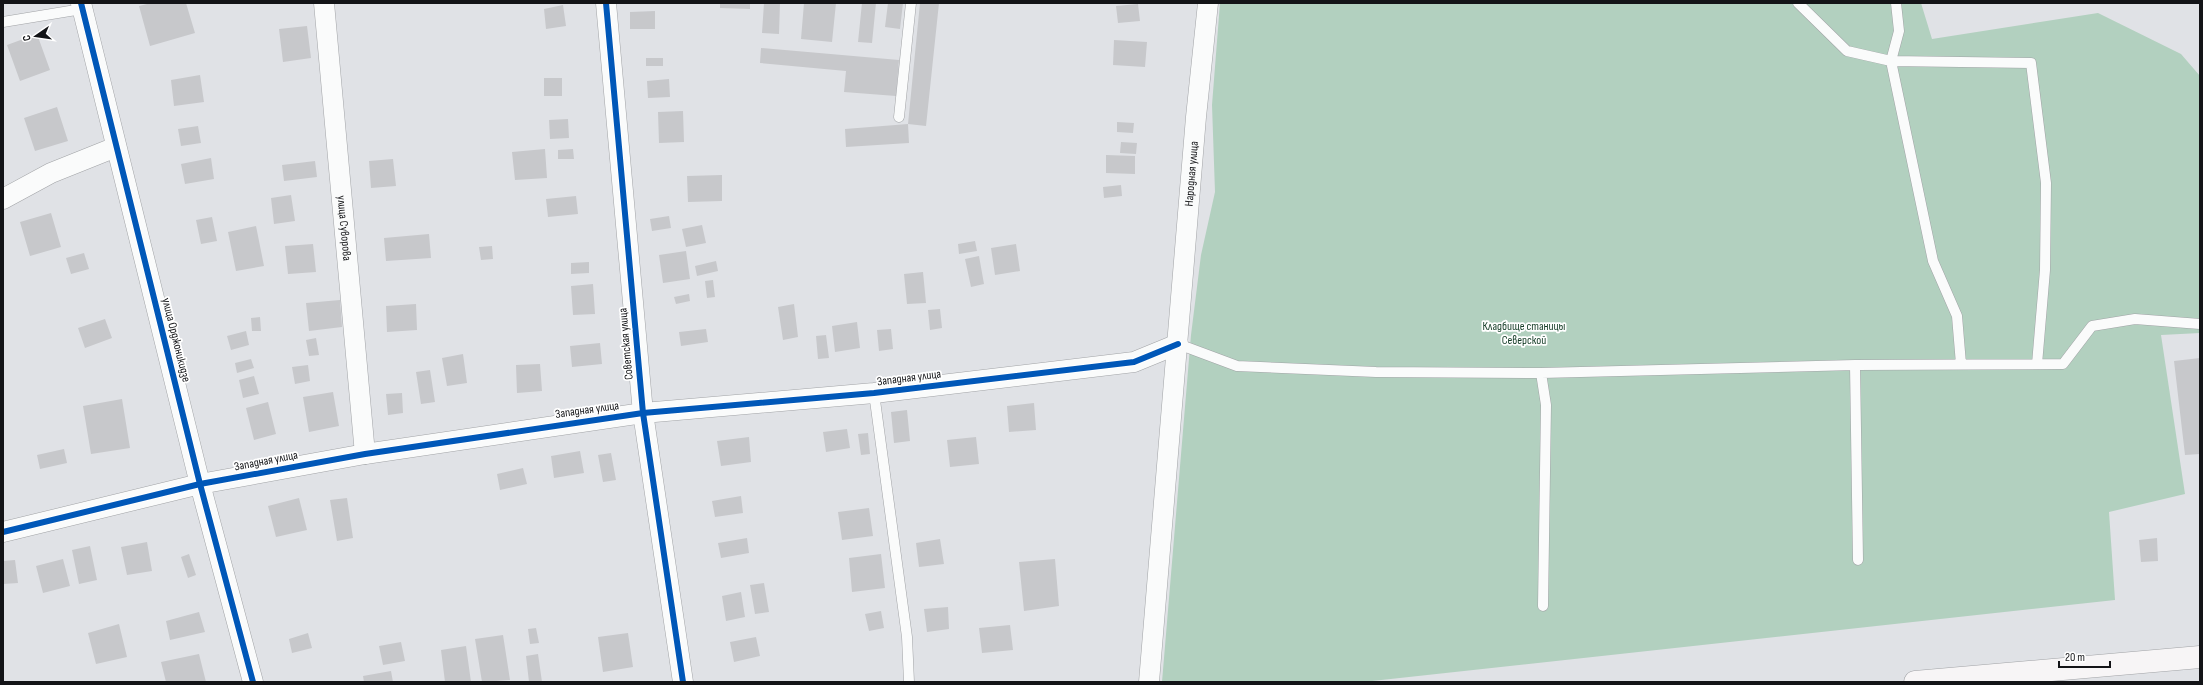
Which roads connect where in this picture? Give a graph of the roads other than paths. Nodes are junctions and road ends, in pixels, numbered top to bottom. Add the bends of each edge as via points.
1 (324, 3) edge
2 (606, 3) edge
3 (911, 3) edge
4 (1208, 3) edge
5 (1798, 3) edge
6 (1896, 3) edge
7 (81, 6) edge
8 (3, 22) edge
9 (1891, 61) junction
10 (899, 118) dead end
11 (116, 147) junction
12 (3, 199) edge
13 (2200, 324) edge
14 (1178, 344) junction
15 (1961, 364) junction
16 (2037, 364) junction
17 (1855, 366) junction
18 (1541, 373) junction
19 (874, 393) junction
20 (643, 413) junction
21 (365, 454) junction
22 (200, 484) junction
23 (3, 532) edge
24 (1858, 560) dead end
25 (1543, 606) dead end
26 (2200, 657) edge
27 (253, 682) edge
28 (683, 682) edge
29 (909, 682) edge
30 (1149, 682) edge
31 (1924, 682) edge

1 - 21 street, улица Суворова
2 - 20 street, Советская улица
3 - 10 lane
4 - 14 street, Народная улица
5 - 9 lane via 1847,51
6 - 9 lane via 1899,31
7 - 8 lane
7 - 11 street, улица Орджоникидзе
9 - 15 lane via 1933,261 1957,316
9 - 16 lane via 2030,63 2046,184 2045,270
11 - 12 street via 51,173
11 - 22 street, улица Орджоникидзе
13 - 16 lane via 2136,319 2092,326 2063,364
14 - 18 lane via 1237,366 1376,372
14 - 19 street, Западная улица via 1134,362
14 - 30 street, Народная улица
15 - 16 lane
15 - 17 lane
17 - 18 lane
17 - 24 lane
18 - 25 lane via 1546,405
19 - 20 street, Западная улица
19 - 29 lane via 907,637
20 - 21 street, Западная улица
20 - 28 street, Советская улица
21 - 22 street, Западная улица
22 - 23 street, Западная улица
22 - 27 street, улица Орджоникидзе
26 - 31 main road

